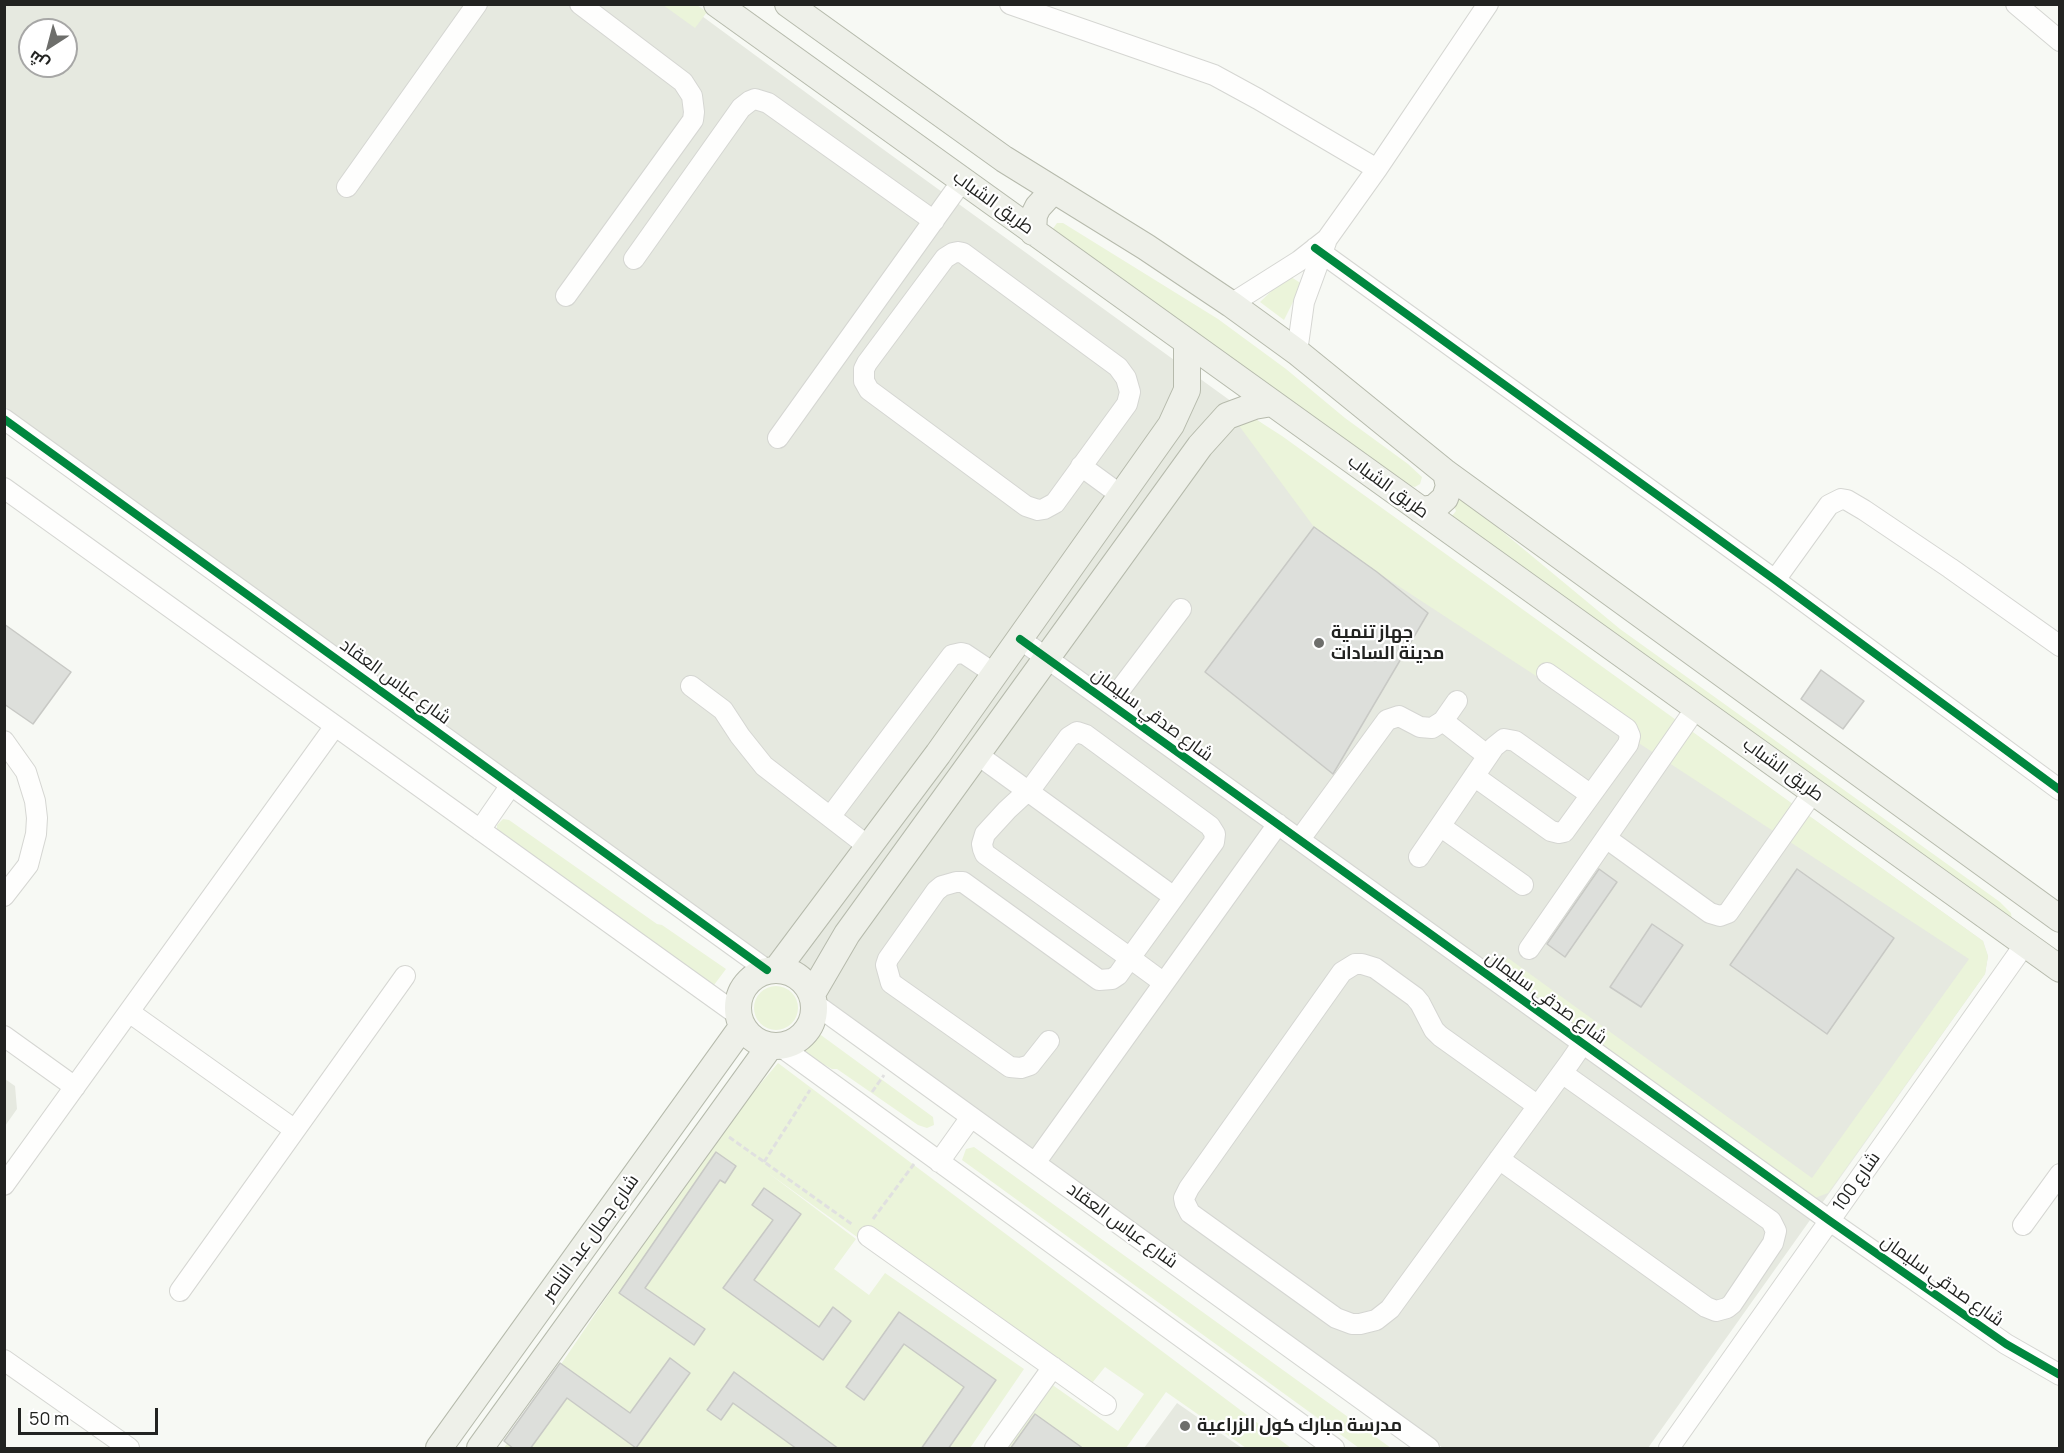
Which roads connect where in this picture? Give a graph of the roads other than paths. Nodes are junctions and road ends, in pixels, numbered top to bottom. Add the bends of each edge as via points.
1 (477, 4) edge
2 (580, 4) edge
3 (717, 4) edge
4 (788, 4) edge
5 (1010, 4) edge
6 (1488, 4) edge
7 (2016, 4) edge
8 (2060, 41) edge
9 (1377, 169) junction
10 (962, 181) junction
11 (347, 187) dead end
12 (1056, 191) junction
13 (934, 221) junction
14 (1033, 232) junction
15 (1321, 247) junction
16 (634, 259) dead end
17 (566, 296) dead end
18 (1232, 304) junction
19 (1187, 342) junction
20 (1297, 352) junction
21 (1272, 403) junction
22 (4, 419) edge
23 (1171, 425) junction
24 (778, 438) dead end
25 (1200, 446) junction
26 (1081, 466) junction
27 (1446, 473) junction
28 (4, 488) edge
29 (1122, 496) junction
30 (1420, 510) junction
31 (1775, 580) junction
32 (1181, 609) dead end
33 (1020, 639) junction
34 (2060, 646) edge
35 (1047, 658) junction
36 (1547, 673) dead end
37 (995, 674) junction
38 (691, 687) dead end
39 (1457, 700) dead end
40 (1110, 703) junction
41 (1695, 708) junction
42 (1443, 721) junction
43 (335, 726) junction
44 (4, 741) edge
45 (938, 754) junction
46 (1488, 756) junction
47 (971, 765) junction
48 (1474, 776) junction
49 (511, 784) junction
50 (2060, 790) edge
51 (1028, 792) junction
52 (1813, 792) junction
53 (1591, 795) junction
54 (830, 817) junction
55 (1278, 824) junction
56 (1440, 826) junction
57 (480, 830) junction
58 (1606, 838) junction
59 (1300, 839) junction
60 (869, 847) junction
61 (1419, 857) dead end
62 (1523, 885) dead end
63 (4, 896) edge
64 (1174, 897) junction
65 (2060, 919) edge
66 (2025, 944) junction
67 (1529, 949) dead end
68 (1130, 958) junction
69 (772, 969) junction
70 (2060, 969) edge
71 (405, 976) dead end
72 (1164, 982) junction
73 (813, 999) junction
74 (129, 1012) junction
75 (740, 1021) junction
76 (4, 1036) edge
77 (1049, 1041) dead end
78 (1583, 1043) junction
79 (775, 1046) junction
80 (1562, 1073) junction
81 (75, 1087) junction
82 (1538, 1106) junction
83 (971, 1117) junction
84 (295, 1130) junction
85 (932, 1156) junction
86 (1499, 1159) junction
87 (1035, 1164) junction
88 (2060, 1174) edge
89 (4, 1185) edge
90 (1830, 1221) junction
91 (2023, 1225) dead end
92 (866, 1234) road end
93 (180, 1291) dead end
94 (4, 1360) edge
95 (1053, 1367) junction
96 (2060, 1375) edge
97 (1106, 1405) dead end
98 (129, 1449) edge
99 (439, 1449) edge
100 (480, 1449) edge
101 (995, 1449) edge
102 (1334, 1449) edge
103 (1429, 1449) edge
104 (1669, 1449) edge

1 - 11 street
2 - 17 street via 683,82 692,96 694,112 693,120
3 - 10 main road, طريق الشباب
4 - 12 main road via 1004,159
5 - 9 street via 1214,75
6 - 9 street
7 - 8 street
9 - 15 street
10 - 13 street
10 - 14 main road, طريق الشباب
12 - 14 main road via 1038,207
12 - 18 main road
13 - 16 street via 768,103 755,99 744,104
13 - 24 street
14 - 19 main road, طريق الشباب
15 - 18 street
15 - 20 street via 1304,302
15 - 31 street
18 - 20 main road
19 - 21 main road, طريق الشباب
19 - 23 main road via 1187,390
20 - 27 main road
21 - 25 main road via 1227,417
21 - 30 main road, طريق الشباب
22 - 49 street, شارع عباس العقاد
23 - 25 main road via 1187,430
23 - 29 main road
25 - 35 main road
26 - 26 street via 1127,404 1129,385 1123,372 963,254 949,255 867,363 863,376 866,386 1032,508 1044,509 1055,503
26 - 29 street
27 - 30 main road via 1449,486 1445,498 1434,508
27 - 65 main road
28 - 43 street
29 - 33 main road
30 - 41 main road, طريق الشباب
31 - 34 street via 1829,505 1847,500
31 - 50 street
32 - 40 street
33 - 35 street, شارع صدقي سليمان
33 - 37 main road
35 - 40 street, شارع صدقي سليمان
35 - 47 main road
36 - 53 street via 1630,732 1628,744
37 - 45 main road
37 - 54 street via 965,654 952,655
38 - 54 street via 723,710 764,766
39 - 42 street
40 - 55 street, شارع صدقي سليمان
41 - 52 main road, طريق الشباب
41 - 58 street
42 - 46 street
42 - 59 street via 1426,729 1404,717 1387,720
43 - 57 street
43 - 74 street
44 - 63 street via 26,772 37,818 28,865
45 - 47 main road
45 - 60 main road
46 - 48 street
46 - 53 street via 1504,740 1515,741
47 - 51 street
47 - 73 main road via 847,934
48 - 53 street via 1555,833 1564,832
48 - 56 street
49 - 57 street
49 - 69 street, شارع عباس العقاد
51 - 64 street
51 - 64 street via 1070,737 1077,732 1086,735 1213,829 1214,842
51 - 68 street via 986,834 982,844 985,854
52 - 58 street via 1725,915 1714,916
52 - 66 main road, طريق الشباب
54 - 60 street
55 - 59 street, شارع صدقي سليمان
55 - 72 street
56 - 61 street
56 - 62 street
57 - 75 street
58 - 67 street
59 - 78 street, شارع صدقي سليمان
60 - 69 main road
64 - 68 street
66 - 70 main road, طريق الشباب
66 - 90 street, شارع 100
68 - 72 street
68 - 77 street via 1118,975 1099,980 963,882 948,883 936,891 888,958 891,983 1010,1066 1030,1065
69 - 73 main road via 792,973 804,981
69 - 75 main road via 754,976 743,986 738,1000
71 - 84 street
72 - 87 street
73 - 79 main road via 814,1016 802,1037
73 - 83 street, شارع عباس العقاد
74 - 81 street
74 - 84 street
75 - 79 main road via 754,1040
75 - 99 main road, شارع جمال عبد الناصر
76 - 81 street
78 - 80 street
78 - 90 street, شارع صدقي سليمان
79 - 85 street
79 - 100 main road, شارع جمال عبد الناصر
80 - 82 street
80 - 86 street via 1771,1221 1776,1231 1773,1243 1732,1304 1716,1311 1706,1307
81 - 89 street
82 - 86 street
82 - 86 street via 1440,1036 1415,997 1375,968 1355,964 1342,972 1184,1198 1190,1214 1336,1318 1360,1324 1377,1320 1390,1309
83 - 85 street
83 - 87 street, شارع عباس العقاد
84 - 93 street
85 - 102 street
87 - 103 street, شارع عباس العقاد
88 - 91 street
90 - 96 street, شارع صدقي سليمان via 2006,1344
90 - 104 street, شارع 100
92 - 95 street
94 - 98 street
95 - 97 street
95 - 101 street

